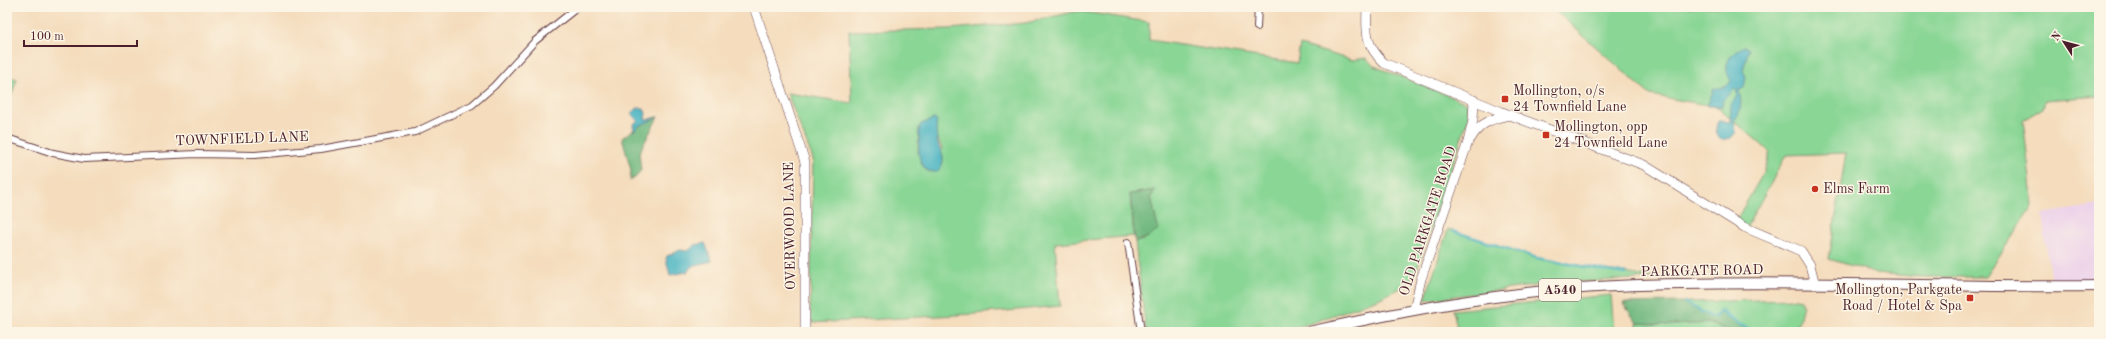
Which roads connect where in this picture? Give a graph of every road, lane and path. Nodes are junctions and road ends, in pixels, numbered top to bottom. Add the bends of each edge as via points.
1 (578, 7) edge
2 (754, 7) edge
3 (1258, 7) edge
4 (1367, 7) edge
5 (1257, 27) dead end
6 (1474, 100) junction
7 (1511, 115) junction
8 (7, 138) edge
9 (1468, 142) junction
10 (1128, 242) dead end
11 (1815, 284) junction
12 (2099, 286) edge
13 (1414, 309) junction
14 (805, 332) edge
15 (1141, 332) edge
16 (1309, 332) edge

1 - 8 street, TOWNFIELD LANE via 535,41 494,86 472,105 407,134 321,149 255,155 197,154 84,159 53,154
2 - 14 street, OVERWOOD LANE via 805,162
3 - 5 street
4 - 6 street via 1368,40 1375,54 1384,63
6 - 7 street
6 - 9 street, OLD PARKGATE ROAD
7 - 9 street, OLD PARKGATE ROAD via 1494,118 1483,124
7 - 11 street via 1644,165 1744,227 1801,251 1810,265
9 - 13 street, OLD PARKGATE ROAD via 1423,272
10 - 15 street
11 - 12 main road, PARKGATE ROAD / A540
11 - 13 main road, PARKGATE ROAD / A540 via 1616,286 1535,292
13 - 16 main road, PARKGATE ROAD / A540

